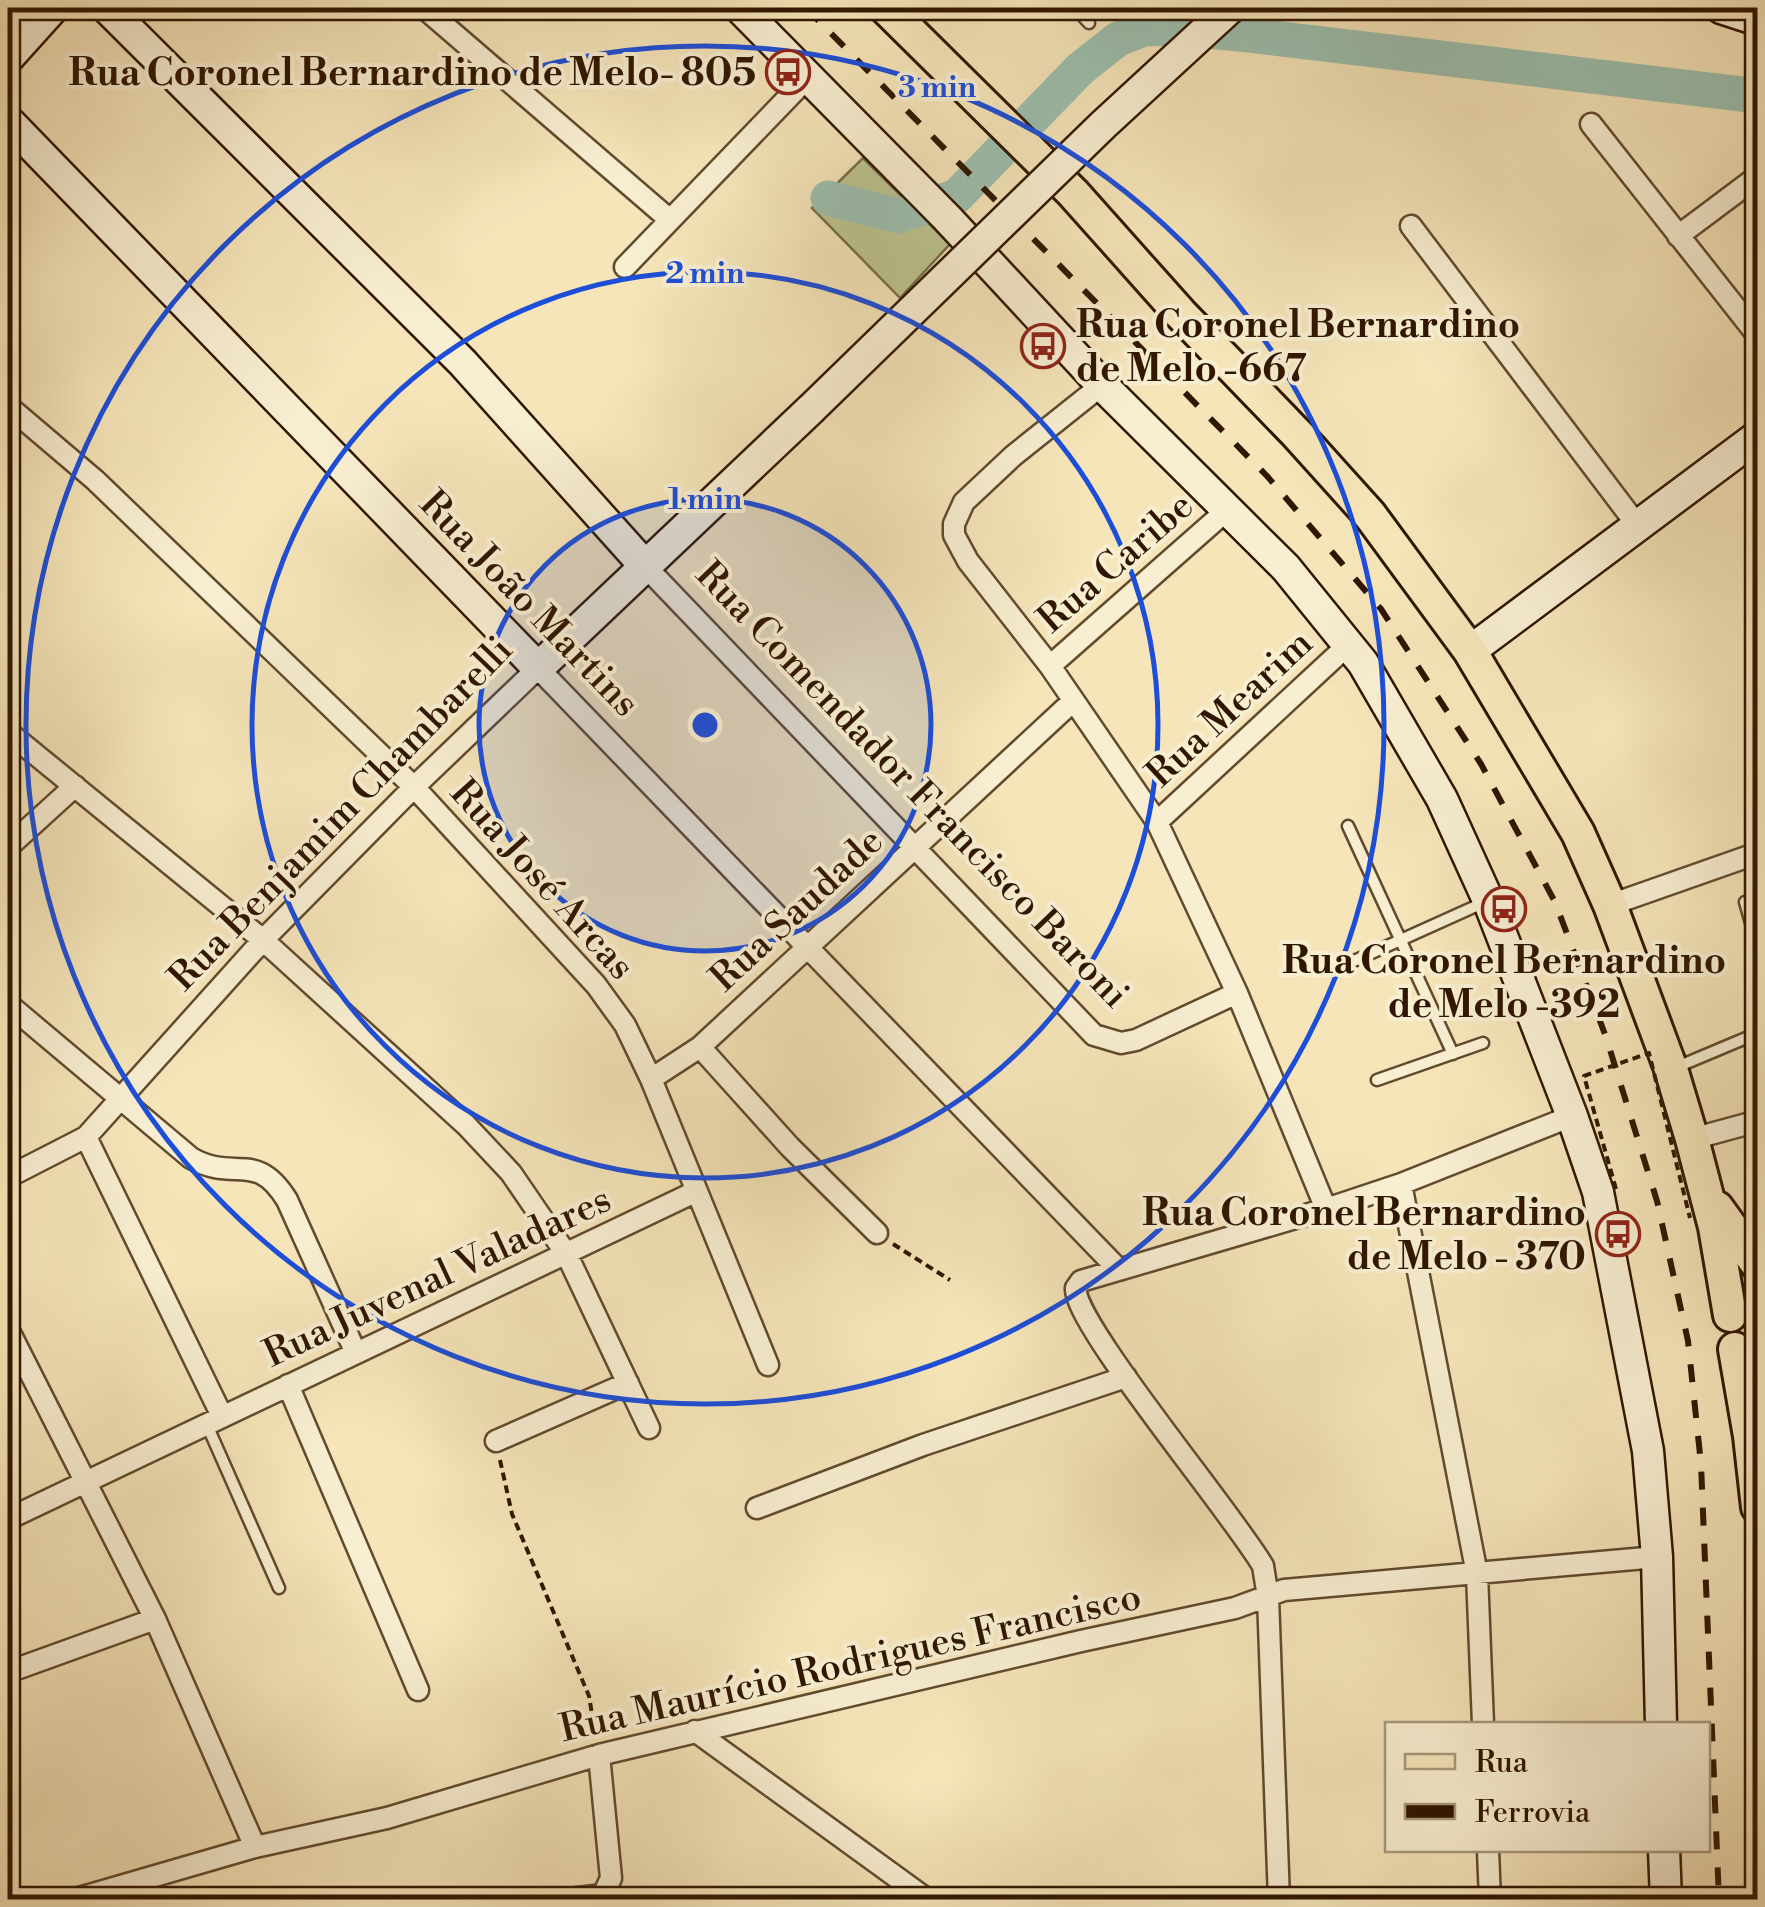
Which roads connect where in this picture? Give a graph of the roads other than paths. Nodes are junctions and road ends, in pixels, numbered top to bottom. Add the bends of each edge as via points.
1 (53, 8) edge
2 (107, 8) edge
3 (424, 8) edge
4 (740, 8) edge
5 (886, 8) edge
6 (1075, 8) edge
7 (1230, 8) edge
8 (1721, 8) edge
9 (1758, 20) edge
10 (1089, 22) dead end
11 (8, 58) edge
12 (808, 77) junction
13 (8, 121) edge
14 (1591, 124) dead end
15 (1758, 176) edge
16 (670, 220) junction
17 (1410, 226) dead end
18 (1678, 236) junction
19 (625, 267) dead end
20 (1750, 310) edge
21 (1758, 336) edge
22 (1102, 385) junction
23 (8, 406) edge
24 (1758, 436) edge
25 (1227, 510) junction
26 (1637, 525) junction
27 (645, 566) junction
28 (1349, 644) junction
29 (1470, 651) junction
30 (1050, 666) junction
31 (538, 668) junction
32 (1072, 702) junction
33 (8, 732) edge
34 (74, 786) junction
35 (414, 788) junction
36 (1157, 822) junction
37 (1348, 826) dead end
38 (914, 846) junction
39 (8, 847) edge
40 (1758, 853) edge
41 (1488, 900) junction
42 (1745, 902) dead end
43 (1610, 906) junction
44 (263, 940) junction
45 (1400, 940) junction
46 (1758, 948) edge
47 (808, 949) junction
48 (1345, 965) dead end
49 (1236, 994) junction
50 (8, 1004) edge
51 (1758, 1033) edge
52 (1483, 1042) dead end
53 (700, 1047) junction
54 (1453, 1054) junction
55 (1671, 1069) junction
56 (652, 1079) junction
57 (1377, 1080) dead end
58 (122, 1100) junction
59 (1572, 1116) junction
60 (1758, 1121) edge
61 (86, 1137) junction
62 (1692, 1139) junction
63 (8, 1177) edge
64 (1401, 1184) junction
65 (697, 1191) junction
66 (1699, 1207) junction
67 (1326, 1209) junction
68 (877, 1233) road end
69 (567, 1255) junction
70 (1758, 1265) edge
71 (1119, 1270) junction
72 (1758, 1291) edge
73 (1730, 1315) junction
74 (8, 1329) edge
75 (354, 1351) junction
76 (1746, 1356) edge
77 (768, 1365) dead end
78 (1126, 1377) junction
79 (628, 1382) junction
80 (288, 1385) junction
81 (214, 1420) junction
82 (649, 1428) dead end
83 (496, 1441) road end
84 (86, 1483) junction
85 (1758, 1507) edge
86 (757, 1508) dead end
87 (8, 1519) edge
88 (1656, 1558) junction
89 (1477, 1574) junction
90 (279, 1588) dead end
91 (1268, 1596) junction
92 (156, 1619) junction
93 (8, 1672) edge
94 (418, 1690) dead end
95 (1483, 1722) edge
96 (1661, 1722) edge
97 (695, 1731) junction
98 (599, 1755) junction
99 (255, 1848) junction
100 (1488, 1852) edge
101 (1664, 1852) edge
102 (603, 1897) edge
103 (72, 1900) edge
104 (562, 1900) edge
105 (928, 1900) edge
106 (1278, 1900) edge
107 (1490, 1900) edge
108 (1666, 1900) edge

1 - 11 street
2 - 27 street, Rua Comendador Francisco Baroni via 463,363
3 - 16 street
4 - 12 street
5 - 29 main road via 1298,434 1370,515
6 - 10 lane
7 - 27 street, Rua Benjamim Chambarelli, bridge
8 - 9 street
12 - 16 street
12 - 22 street
13 - 31 street, Rua João Martins
14 - 18 street
15 - 18 street
16 - 19 street
17 - 26 street
18 - 20 street
20 - 21 street
22 - 25 street
22 - 30 street via 982,484 954,524 968,561
23 - 35 street, Rua José Arcas via 94,480
24 - 26 street
25 - 28 street
25 - 30 street, Rua Caribe
26 - 29 street
27 - 31 street, Rua Benjamim Chambarelli
27 - 38 street, Rua Comendador Francisco Baroni
28 - 36 street, Rua Mearim
28 - 41 street via 1442,799
29 - 43 main road via 1578,833
30 - 32 street
31 - 35 street, Rua Benjamim Chambarelli
31 - 47 street, Rua João Martins
32 - 36 street
32 - 38 street, Rua Saudade
33 - 34 street
34 - 39 street
34 - 44 street
35 - 44 street, Rua Benjamim Chambarelli
35 - 56 street, Rua José Arcas via 596,985
36 - 49 street
37 - 45 lane
38 - 47 street, Rua Saudade
38 - 49 street, Rua Comendador Francisco Baroni via 1104,1041 1136,1040
40 - 43 street
41 - 45 lane
41 - 59 street
42 - 46 lane
43 - 55 main road
44 - 58 street, Rua Benjamim Chambarelli
44 - 69 street via 466,1125 510,1172
45 - 48 lane
45 - 54 lane
47 - 53 street, Rua Saudade
47 - 71 street, Rua João Martins
49 - 67 street
50 - 58 street
51 - 55 lane
52 - 54 lane
53 - 56 street, Rua Saudade
53 - 68 street
54 - 57 lane
55 - 62 main road
56 - 65 street, Rua José Arcas
58 - 61 street, Rua Benjamim Chambarelli
58 - 75 street via 209,1168 250,1168 276,1182
59 - 64 street
59 - 88 street via 1598,1192 1625,1326 1648,1451
60 - 62 street
61 - 63 street, Rua Benjamim Chambarelli
61 - 81 street
62 - 66 main road
64 - 67 street
64 - 89 street
65 - 69 street, Rua Juvenal Valadares
65 - 77 street, Rua José Arcas
66 - 70 main road
66 - 73 main road
67 - 71 street
69 - 75 street, Rua Juvenal Valadares
69 - 79 street
71 - 78 street via 1082,1281 1075,1291
72 - 73 main road via 1743,1297
73 - 76 main road via 1728,1332
74 - 84 street
75 - 80 street, Rua Juvenal Valadares
76 - 85 main road
78 - 86 street
78 - 91 street via 1256,1554
79 - 82 street
79 - 83 street
80 - 81 street, Rua Juvenal Valadares
80 - 94 street
81 - 84 street, Rua Juvenal Valadares
81 - 90 lane
84 - 87 street, Rua Juvenal Valadares
84 - 92 street
88 - 89 street, Rua Maurício Rodrigues Francisco
88 - 96 street
89 - 91 street, Rua Maurício Rodrigues Francisco
89 - 95 street
91 - 97 street, Rua Maurício Rodrigues Francisco
91 - 106 street
92 - 93 street
92 - 99 street
97 - 98 street, Rua Maurício Rodrigues Francisco
97 - 105 street
98 - 99 street, Rua Maurício Rodrigues Francisco via 387,1818
98 - 102 street via 610,1854
99 - 103 street, Rua Maurício Rodrigues Francisco
100 - 107 street
101 - 108 street
102 - 104 street

